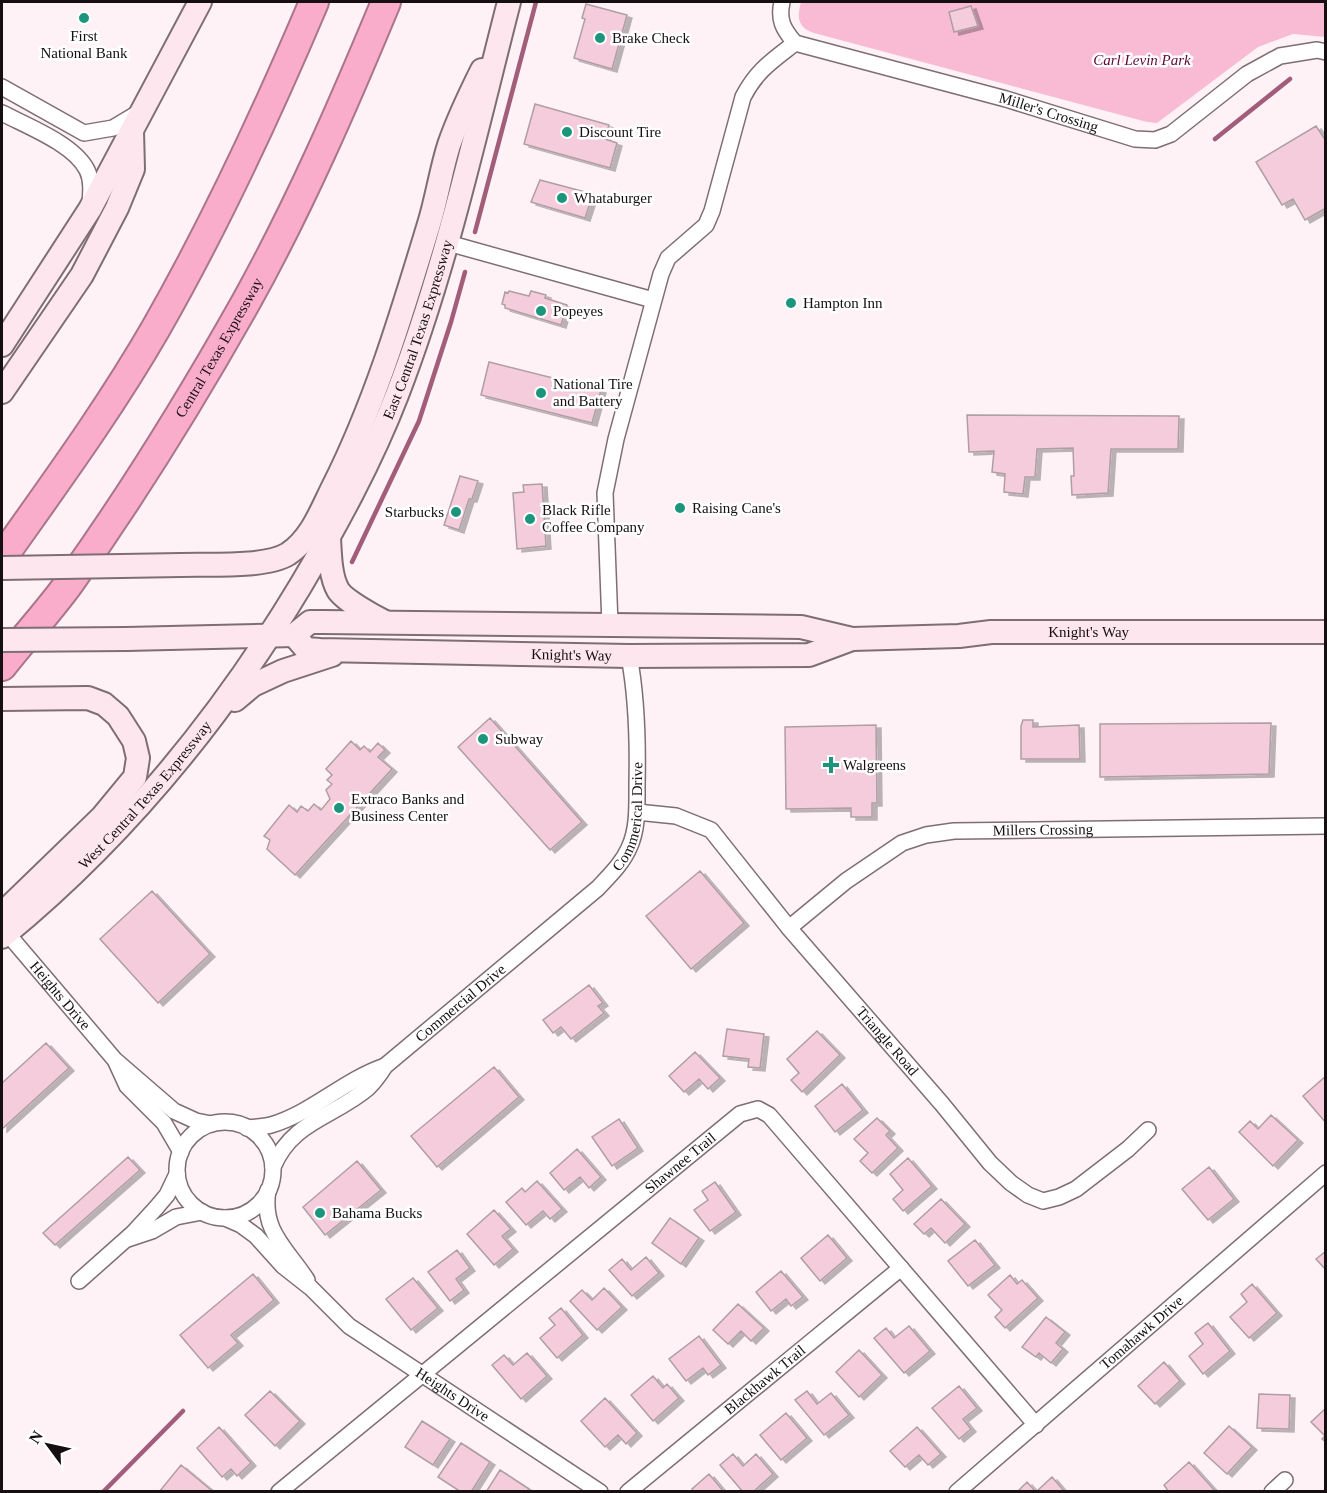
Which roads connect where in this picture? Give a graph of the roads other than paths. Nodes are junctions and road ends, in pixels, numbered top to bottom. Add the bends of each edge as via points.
1 (200, 2) edge
2 (314, 2) edge
3 (386, 2) edge
4 (407, 2) edge
5 (509, 2) edge
6 (782, 2) edge
7 (499, 38) junction
8 (795, 43) junction
9 (1326, 52) edge
10 (2, 87) edge
11 (143, 109) junction
12 (2, 112) edge
13 (132, 129) junction
14 (320, 155) junction
15 (90, 209) junction
16 (448, 243) junction
17 (653, 300) junction
18 (2, 345) edge
19 (2, 392) edge
20 (328, 538) junction
21 (2, 558) edge
22 (2, 568) edge
23 (386, 623) junction
24 (610, 625) junction
25 (736, 626) junction
26 (1326, 632) edge
27 (294, 635) junction
28 (271, 636) junction
29 (852, 639) junction
30 (2, 640) edge
31 (347, 651) junction
32 (629, 656) junction
33 (2, 666) edge
34 (2, 699) edge
35 (211, 721) junction
36 (637, 812) junction
37 (1326, 826) edge
38 (3, 928) edge
39 (789, 928) junction
40 (536, 940) joint
41 (115, 1060) junction
42 (385, 1066) junction
43 (211, 1125) junction
44 (247, 1128) junction
45 (1148, 1130) dead end
46 (181, 1152) junction
47 (273, 1167) junction
48 (1326, 1173) edge
49 (177, 1174) junction
50 (268, 1189) junction
51 (202, 1212) junction
52 (225, 1218) junction
53 (125, 1240) junction
54 (901, 1268) junction
55 (79, 1281) dead end
56 (311, 1288) junction
57 (422, 1374) junction
58 (1036, 1425) junction
59 (1285, 1480) dead end
60 (279, 1491) edge
61 (600, 1491) edge
62 (628, 1491) edge
63 (957, 1491) edge
64 (1272, 1491) edge

1 - 11 main road
2 - 21 highway via 247,155 155,329 77,452
3 - 14 highway, Central Texas Expressway
4 - 14 highway via 343,130
5 - 7 main road, East Central Texas Expressway
6 - 8 street via 783,28
7 - 16 main road, East Central Texas Expressway
7 - 22 main road, bridge via 468,97 449,146 399,323 350,454 303,542 272,561
8 - 9 street, Miller's Crossing via 1006,99 1136,139 1155,140 1171,134 1247,74 1280,56
8 - 17 street via 761,69 750,83 706,225 668,258
10 - 11 street via 84,133 113,128
11 - 13 main road
12 - 15 street via 70,150 80,160 88,172
13 - 15 main road
13 - 19 main road via 133,169 117,208 82,275
14 - 33 highway, Central Texas Expressway via 247,300 154,458 68,584
15 - 18 main road
16 - 17 street
16 - 20 main road, East Central Texas Expressway via 396,396 372,454
17 - 24 street via 605,493
20 - 23 main road via 339,591
20 - 28 main road, East Central Texas Expressway
23 - 24 main road, Knight's Way
23 - 27 main road, Knight's Way via 310,622
24 - 25 main road, Knight's Way
25 - 29 main road, Knight's Way via 801,627
25 - 32 main road via 708,640 634,643
26 - 29 main road, Knight's Way via 992,632
27 - 28 main road, Knight's Way
27 - 31 main road, Knight's Way via 306,649
28 - 30 main road, Knight's Way, bridge
28 - 35 main road, West Central Texas Expressway
29 - 32 main road, Knight's Way via 809,655
31 - 32 main road, Knight's Way
31 - 35 main road via 253,685
32 - 36 street, Commerical Drive via 638,742
34 - 38 main road via 88,698 104,704 118,716 134,741 138,758 135,777
35 - 38 main road, West Central Texas Expressway via 115,832 48,898
36 - 39 street, Triangle Road via 676,816 711,830
36 - 40 street, Commerical Drive via 629,848 618,866
37 - 39 street, Millers Crossing via 965,831 926,835 893,849
38 - 41 street, Heights Drive
39 - 45 street, Triangle Road via 990,1163 1028,1195 1043,1201 1076,1189
40 - 42 street, Commercial Drive
41 - 43 street via 174,1111
41 - 46 street via 127,1086 164,1123
42 - 44 street via 361,1075 277,1123
42 - 47 street via 361,1094 295,1134
43 - 44 street via 230,1122
43 - 46 street via 190,1137
44 - 47 street via 267,1146
46 - 49 street
47 - 50 street
48 - 58 street, Tomahawk Drive
49 - 51 street via 187,1199
49 - 53 street via 162,1202
50 - 52 street via 261,1202 248,1211
50 - 56 street via 268,1222
51 - 52 street
51 - 53 street via 176,1217 152,1232
52 - 56 street via 248,1230
53 - 55 street
54 - 57 street, Shawnee Trail via 769,1115 758,1108 740,1114
54 - 58 street, Shawnee Trail
54 - 62 street, Blackhawk Trail
56 - 57 street, Heights Drive via 349,1326
57 - 60 street, Shawnee Trail
57 - 61 street, Heights Drive
58 - 63 street, Tomahawk Drive
59 - 64 street

